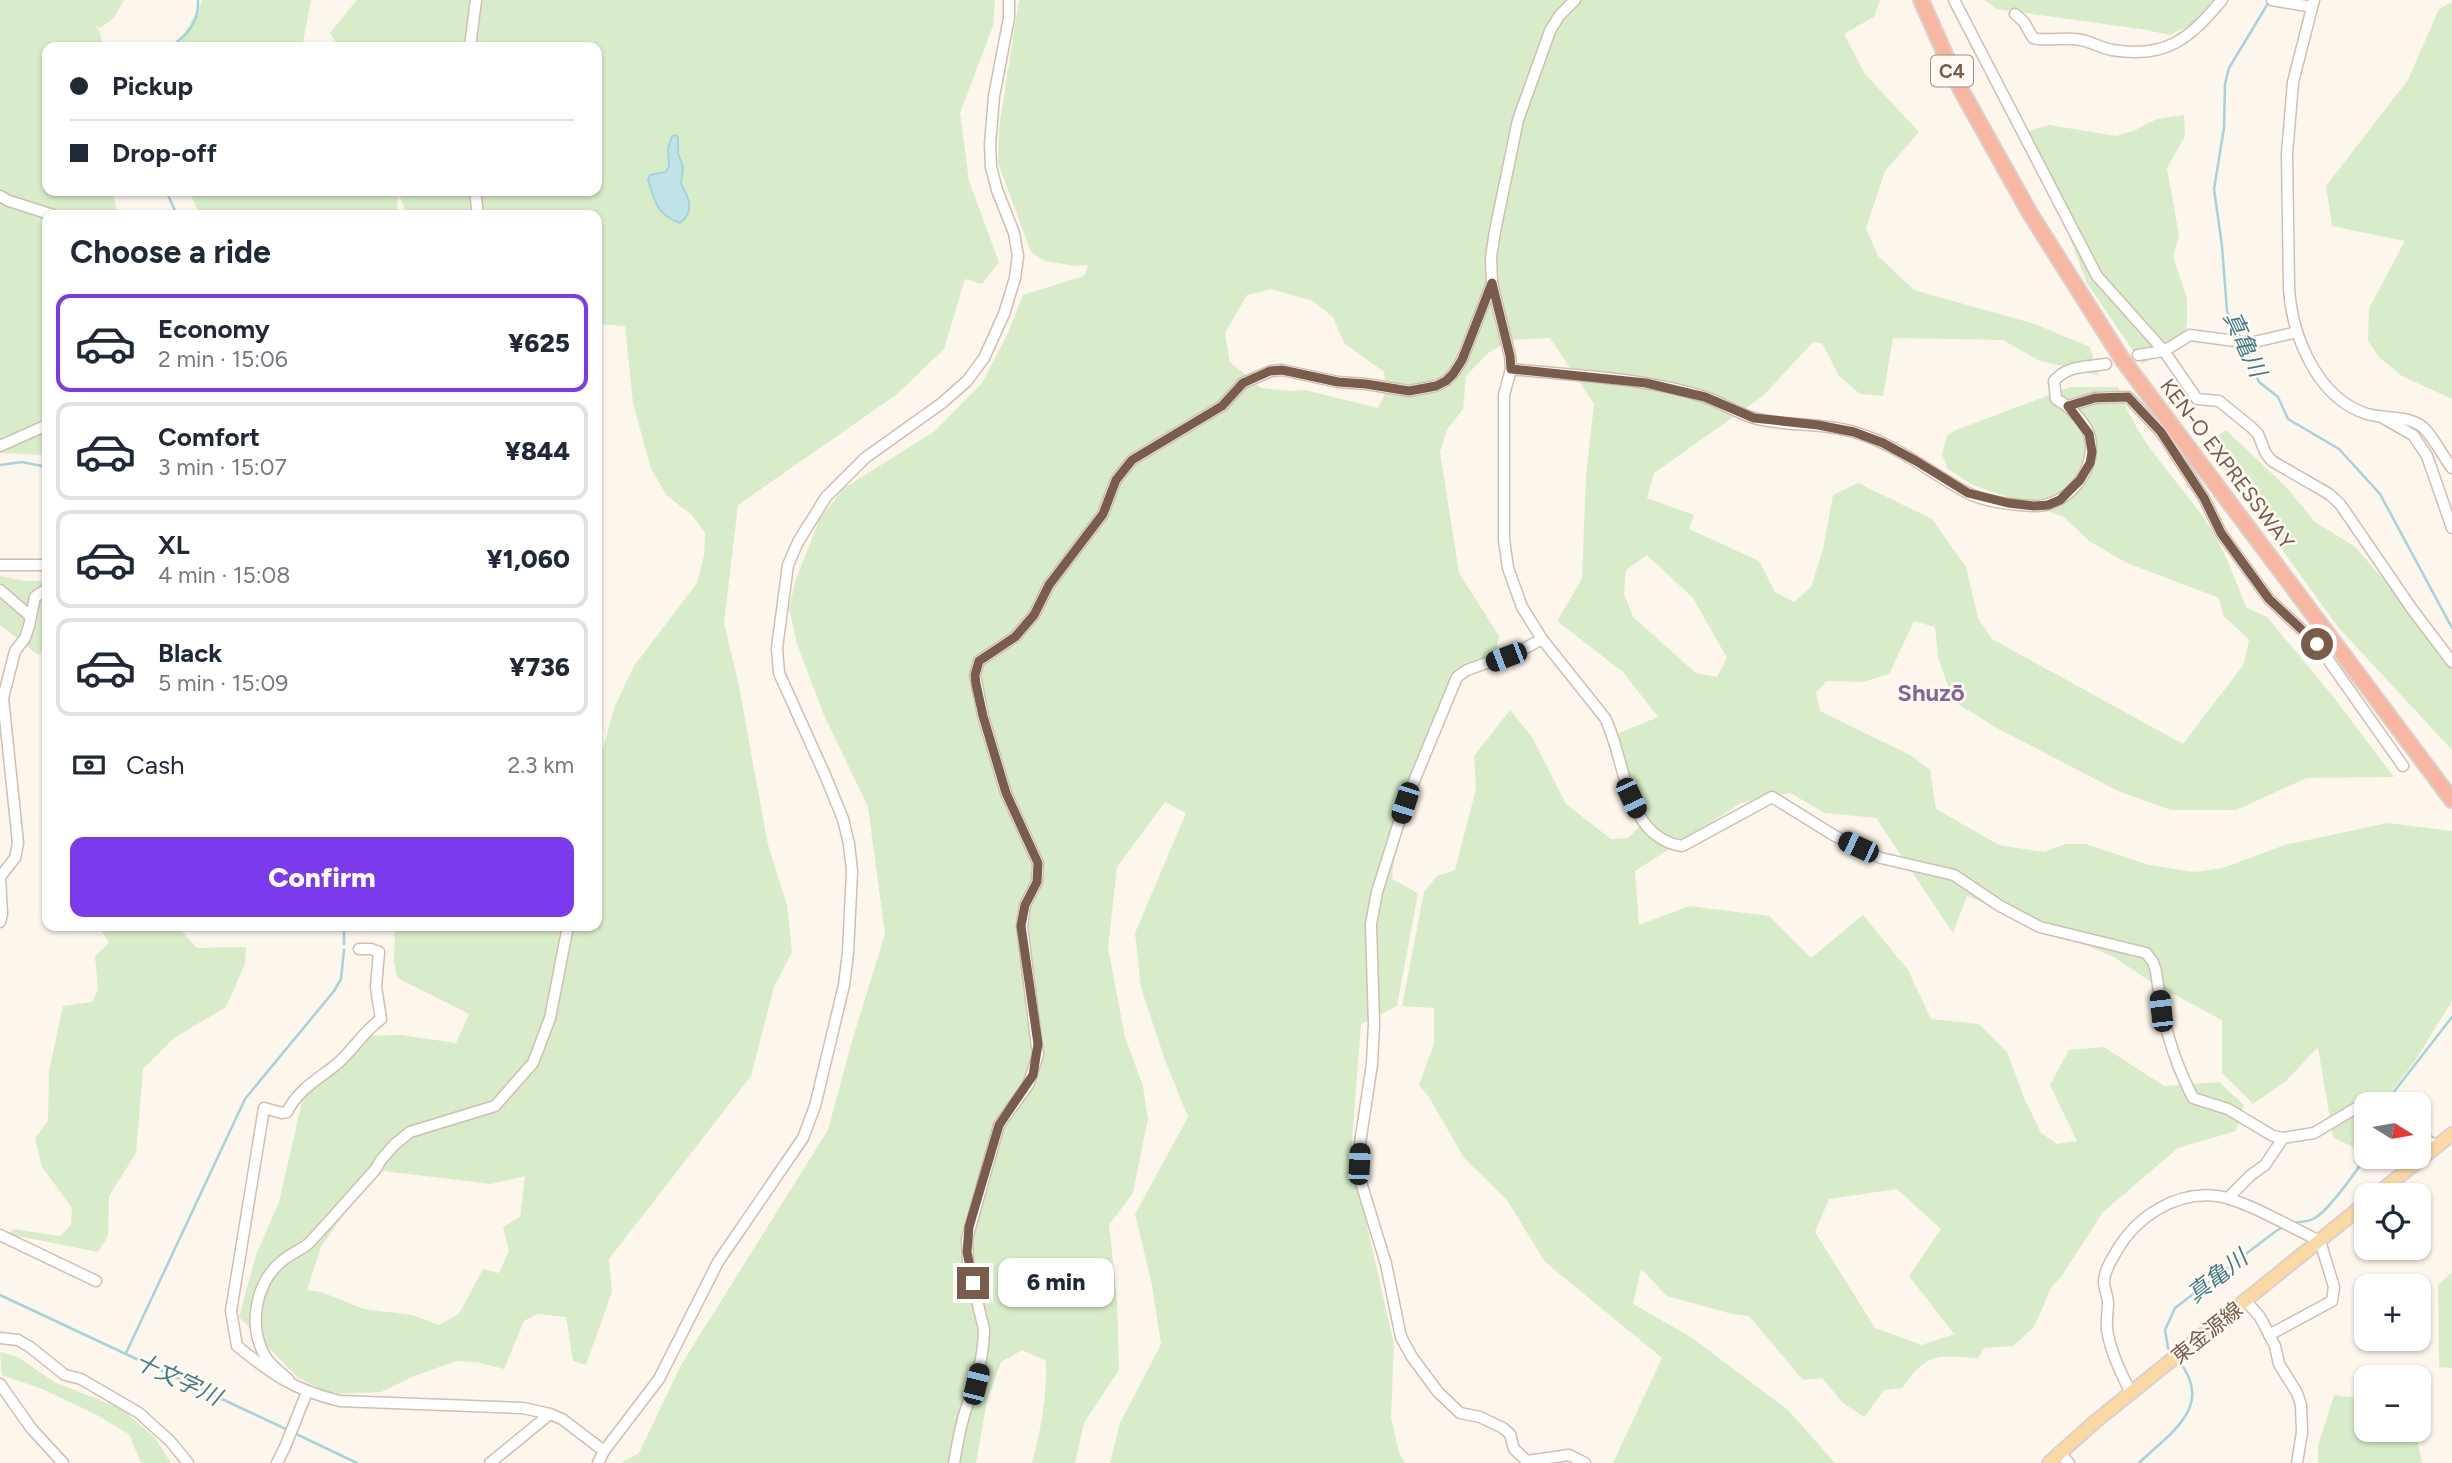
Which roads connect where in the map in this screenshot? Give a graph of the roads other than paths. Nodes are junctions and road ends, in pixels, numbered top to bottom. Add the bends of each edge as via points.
1 (476, 0) edge
2 (1009, 0) edge
3 (1575, 0) edge
4 (1922, 0) edge
5 (1931, 0) edge
6 (1954, 0) edge
7 (2222, 0) edge
8 (2273, 0) edge
9 (2313, 3) edge
10 (2015, 14) dead end
11 (471, 42) edge
12 (1989, 139) junction
13 (0, 196) edge
14 (42, 212) edge
15 (1492, 283) junction
16 (2297, 332) junction
17 (2164, 351) junction
18 (2138, 355) dead end
19 (2106, 365) dead end
20 (1511, 369) junction
21 (2068, 406) junction
22 (2383, 418) junction
23 (42, 427) edge
24 (0, 446) edge
25 (2452, 468) edge
26 (2452, 528) edge
27 (0, 565) edge
28 (42, 565) edge
29 (0, 590) edge
30 (42, 592) edge
31 (30, 616) junction
32 (1542, 639) junction
33 (2452, 662) edge
34 (1, 699) edge
35 (2403, 766) dead end
36 (2452, 800) edge
37 (0, 922) edge
38 (567, 931) edge
39 (359, 949) dead end
40 (2354, 1109) edge
41 (2452, 1134) edge
42 (2283, 1138) junction
43 (2431, 1143) edge
44 (2437, 1146) junction
45 (2391, 1183) edge
46 (2228, 1198) junction
47 (2354, 1213) edge
48 (0, 1235) edge
49 (2320, 1241) junction
50 (96, 1281) dead end
51 (2246, 1301) junction
52 (2269, 1335) junction
53 (0, 1338) edge
54 (0, 1384) edge
55 (293, 1384) junction
56 (307, 1392) junction
57 (2131, 1394) junction
58 (550, 1414) junction
59 (604, 1451) junction
60 (2059, 1452) junction
61 (64, 1463) edge
62 (188, 1463) edge
63 (277, 1463) edge
64 (490, 1463) edge
65 (598, 1463) edge
66 (954, 1463) edge
67 (1585, 1463) edge
68 (2049, 1463) edge
69 (2070, 1463) edge
70 (2297, 1463) edge

1 - 11 street
2 - 59 street via 990,145 991,167 1018,256 1000,323 967,381 865,458 826,497 788,565 777,648 779,673 843,819 852,871 844,985 815,1106 803,1138 718,1262 659,1379
3 - 15 street via 1550,31 1518,120 1495,231
4 - 12 highway, KEN-O EXPRESSWAY / C4 via 1961,90
5 - 12 highway, KEN-O EXPRESSWAY / C4
6 - 17 street via 2096,276
7 - 10 street via 2192,33 2165,48 2143,53 2111,50 2079,39 2033,38
8 - 9 street
9 - 16 street via 2293,82 2287,154 2290,308
12 - 36 highway, KEN-O EXPRESSWAY / C4 via 2122,359
13 - 14 street
15 - 20 street
15 - 66 street via 1462,360 1446,381 1409,391 1270,371 1243,383 1222,406 1132,460 1116,480 1103,514 1049,585 1034,615 1015,637 979,661 975,675 983,716 1006,793 1038,863 1037,882 1021,926 1038,1055 1028,1085 999,1125 969,1227 967,1252 984,1342
16 - 17 street via 2250,343 2190,335
16 - 22 street via 2308,359 2336,395 2364,413
17 - 18 street
17 - 33 street via 2197,399 2219,401 2258,434 2272,461 2340,504
19 - 21 street via 2062,372 2054,381 2056,399
20 - 21 street via 1646,383 1705,397 1754,418 1854,432 1883,443 1968,493 2034,506 2060,500 2090,463 2089,434
20 - 32 street via 1504,395 1504,540 1514,589
21 - 35 street via 2095,398 2128,397 2161,432 2221,533 2269,599 2317,644
22 - 25 street via 2420,425
22 - 26 street via 2413,435 2427,456
23 - 24 street
27 - 28 street
29 - 31 street
30 - 31 street via 35,597
31 - 34 street
32 - 42 street via 1605,718 1631,798 1657,837 1682,846 1772,797 1881,858 1954,875 2040,927 2146,953 2156,971 2164,1029 2193,1098 2228,1109
32 - 67 street via 1457,677 1405,803 1371,924 1374,1024 1360,1179 1386,1264 1401,1337 1438,1392 1460,1413 1503,1428 1527,1461 1569,1455
34 - 37 street via 18,843 15,858 0,877
38 - 55 street via 550,1018 533,1063 495,1106 411,1132 394,1145 315,1236 272,1272 258,1298 257,1331 267,1359
39 - 55 street via 379,952 376,987 381,1019 294,1099 287,1112 264,1108 231,1311 237,1346 277,1378
40 - 42 street via 2314,1133
41 - 44 main road
42 - 46 street via 2265,1165
43 - 44 street
44 - 45 main road
46 - 49 street
46 - 57 street via 2182,1199 2148,1215 2124,1239 2107,1269 2104,1282 2110,1346
47 - 49 main road, 東金源線
48 - 50 street
49 - 51 main road, 東金源線
49 - 52 street via 2334,1287 2332,1301
51 - 52 street
51 - 57 main road, 東金源線
52 - 70 street via 2301,1405
53 - 62 street via 18,1339 65,1375 81,1379 139,1413
54 - 61 street via 31,1428
55 - 56 street
56 - 58 street via 340,1401 523,1408
56 - 63 street
57 - 60 main road, 東金源線
58 - 59 street
58 - 64 street
59 - 65 street
60 - 68 main road, 東金源線
60 - 69 street

